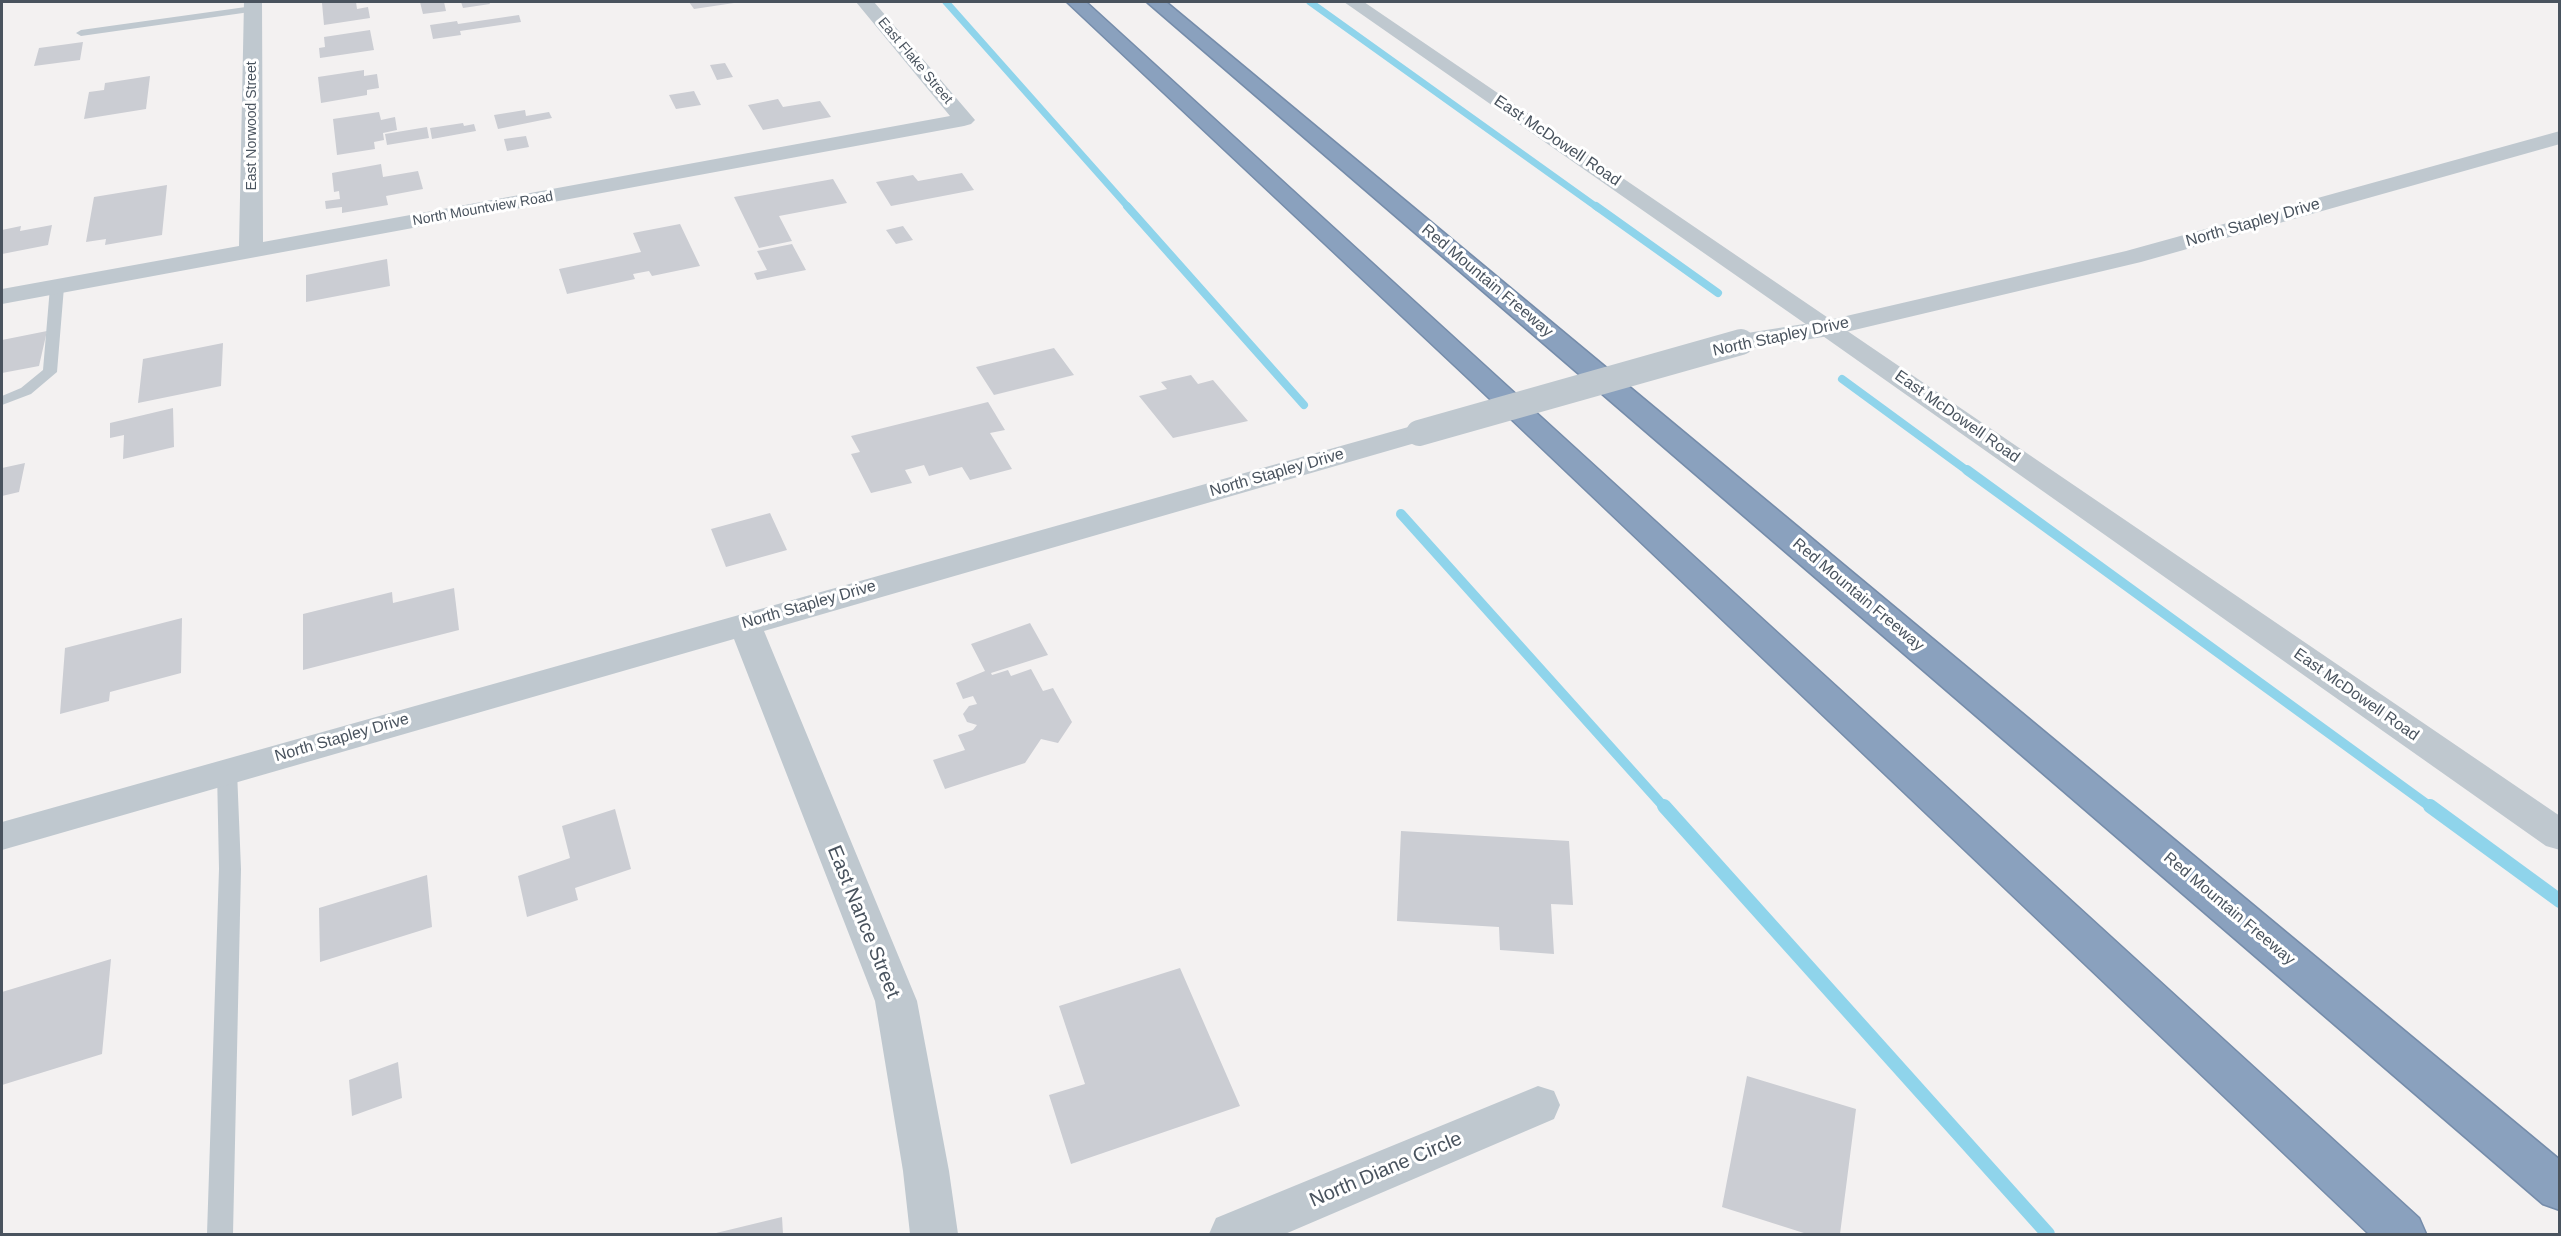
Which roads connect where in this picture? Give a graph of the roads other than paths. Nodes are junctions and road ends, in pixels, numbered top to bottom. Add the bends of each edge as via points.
1 (865, 2) edge
2 (1076, 2) edge
3 (1156, 2) edge
4 (1353, 2) edge
5 (253, 5) edge
6 (81, 33) dead end
7 (964, 120) joint
8 (2559, 137) edge
9 (251, 251) junction
10 (57, 287) junction
11 (2, 297) edge
12 (1829, 328) junction
13 (2, 401) edge
14 (744, 623) junction
15 (226, 771) junction
16 (2, 836) edge
17 (2559, 836) edge
18 (1538, 1105) dead end
19 (2559, 1189) edge
20 (220, 1234) edge
21 (934, 1234) edge
22 (1233, 1234) edge
23 (2402, 1234) edge

1 - 7 street, East Flake Street
2 - 23 highway
3 - 19 highway, Red Mountain Freeway
4 - 12 street, East McDowell Road
5 - 6 lane
5 - 9 street, East Norwood Street
7 - 9 street, North Mountview Road
8 - 12 street, North Stapley Drive via 2132,257
9 - 10 street, North Mountview Road
10 - 11 street, North Mountview Road
10 - 13 lane via 50,372 26,391
12 - 14 street, North Stapley Drive, bridge via 1741,342
12 - 17 street, East McDowell Road
14 - 15 street, North Stapley Drive
14 - 21 street, East Nance Street via 896,1001
15 - 16 street, North Stapley Drive
15 - 20 lane via 230,869
18 - 22 street, North Diane Circle

